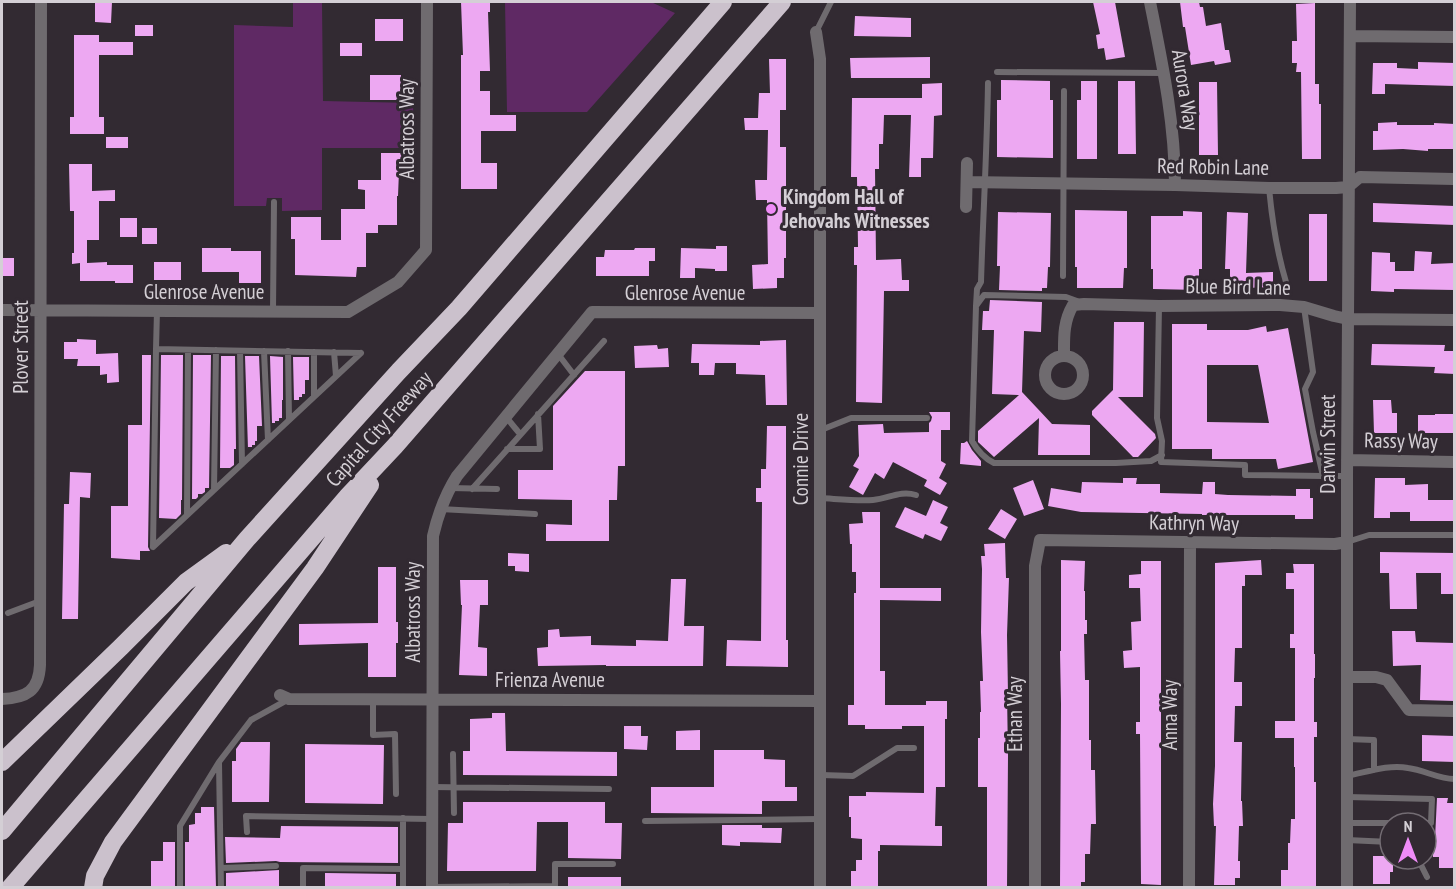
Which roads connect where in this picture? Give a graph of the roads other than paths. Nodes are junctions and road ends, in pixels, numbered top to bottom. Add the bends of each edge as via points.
1 (41, 2) edge
2 (427, 2) edge
3 (723, 2) edge
4 (782, 2) edge
5 (831, 2) edge
6 (1150, 2) edge
7 (1350, 2) edge
8 (816, 32) joint
9 (1350, 36) junction
10 (1455, 37) edge
11 (998, 72) dead end
12 (1164, 73) junction
13 (987, 83) dead end
14 (1064, 91) dead end
15 (967, 163) dead end
16 (1455, 179) edge
17 (967, 182) junction
18 (986, 183) junction
19 (1063, 184) junction
20 (1175, 185) junction
21 (1348, 187) junction
22 (1269, 188) junction
23 (274, 202) dead end
24 (966, 207) dead end
25 (1063, 276) dead end
26 (398, 282) joint
27 (1286, 282) dead end
28 (1084, 304) junction
29 (976, 306) junction
30 (1159, 306) junction
31 (1304, 307) junction
32 (2, 310) edge
33 (41, 310) junction
34 (157, 312) junction
35 (273, 312) junction
36 (820, 313) junction
37 (1348, 319) junction
38 (1455, 320) edge
39 (604, 341) dead end
40 (156, 349) junction
41 (188, 350) junction
42 (216, 350) junction
43 (240, 351) junction
44 (264, 351) junction
45 (288, 351) junction
46 (314, 352) junction
47 (334, 352) junction
48 (558, 354) junction
49 (1064, 356) dead end
50 (542, 373) joint
51 (574, 375) junction
52 (336, 376) junction
53 (314, 396) junction
54 (538, 414) junction
55 (506, 416) junction
56 (927, 418) dead end
57 (290, 419) junction
58 (820, 430) junction
59 (520, 434) junction
60 (268, 440) junction
61 (396, 446) junction
62 (507, 449) junction
63 (1162, 455) junction
64 (1347, 460) junction
65 (1455, 462) edge
66 (242, 464) junction
67 (1323, 476) junction
68 (1347, 476) junction
69 (449, 488) junction
70 (471, 489) junction
71 (497, 489) dead end
72 (214, 490) junction
73 (916, 495) dead end
74 (820, 498) junction
75 (440, 509) junction
76 (535, 514) dead end
77 (187, 515) junction
78 (1455, 535) edge
79 (247, 539) junction
80 (1040, 540) joint
81 (1190, 542) junction
82 (1347, 542) junction
83 (40, 601) junction
84 (8, 613) dead end
85 (1347, 676) junction
86 (285, 697) joint
87 (2, 699) edge
88 (373, 699) junction
89 (431, 699) junction
90 (820, 701) junction
91 (1455, 711) edge
92 (1347, 739) junction
93 (914, 748) dead end
94 (453, 754) dead end
95 (2, 762) edge
96 (219, 762) junction
97 (1374, 770) junction
98 (820, 775) junction
99 (1347, 776) junction
100 (1455, 779) edge
101 (431, 787) junction
102 (454, 787) junction
103 (609, 789) dead end
104 (396, 794) dead end
105 (1347, 797) junction
106 (1432, 811) edge
107 (454, 813) dead end
108 (403, 818) junction
109 (431, 819) junction
110 (820, 819) junction
111 (645, 821) dead end
112 (1347, 823) junction
113 (1378, 823) edge
114 (2, 831) edge
115 (247, 832) dead end
116 (1347, 840) junction
117 (1378, 841) edge
118 (613, 864) dead end
119 (276, 866) dead end
120 (221, 868) junction
121 (403, 869) junction
122 (1424, 871) edge
123 (1427, 877) dead end
124 (432, 887) edge
125 (10, 888) edge
126 (93, 888) edge
127 (180, 888) edge
128 (221, 888) edge
129 (303, 888) edge
130 (403, 888) edge
131 (820, 888) edge
132 (1035, 888) edge
133 (1189, 888) edge
134 (1347, 888) edge

1 - 33 street, Plover Street
2 - 26 street, Albatross Way via 426,250
3 - 79 highway, Capital City Freeway via 459,308
4 - 61 highway, Capital City Freeway
5 - 8 lane
6 - 12 street, Aurora Way
7 - 9 street, Darwin Street
8 - 36 street, Connie Drive via 820,59
9 - 10 street
9 - 21 street, Darwin Street
11 - 12 lane
12 - 20 street, Aurora Way
13 - 18 lane
14 - 19 lane
15 - 17 street
16 - 21 street, Red Robin Lane via 1360,177
17 - 18 street, Red Robin Lane
17 - 24 street
18 - 19 street, Red Robin Lane
18 - 29 lane via 981,282
19 - 20 street, Red Robin Lane
19 - 25 lane
20 - 22 street, Red Robin Lane
21 - 22 street, Red Robin Lane
21 - 37 street, Darwin Street
22 - 27 lane
23 - 35 lane
26 - 35 street, Glenrose Avenue via 348,312
28 - 29 lane via 1066,297 984,295
28 - 30 street, Blue Bird Lane
28 - 49 street via 1073,306 1067,316
29 - 63 lane via 972,441 988,460 1116,463 1151,461
30 - 31 street, Blue Bird Lane
30 - 63 lane via 1157,418
31 - 37 street, Blue Bird Lane
31 - 67 lane via 1313,372 1305,389
32 - 33 street, Glenrose Avenue
33 - 34 street, Glenrose Avenue
33 - 83 street, Plover Street
34 - 35 street, Glenrose Avenue
34 - 40 lane
36 - 48 street, Glenrose Avenue via 592,312
36 - 58 street, Connie Drive
37 - 38 street, Blue Bird Lane
37 - 64 street, Darwin Street
39 - 51 lane
40 - 41 lane
40 - 77 lane via 153,547
41 - 42 lane
41 - 77 lane
42 - 43 lane
42 - 72 lane
43 - 44 lane
43 - 66 lane
44 - 45 lane
44 - 60 lane
45 - 46 lane
45 - 57 lane
46 - 47 lane
46 - 53 lane
47 - 52 lane
47 - 52 lane via 361,353
48 - 50 street, Glenrose Avenue
48 - 51 lane
50 - 55 street, Albatross Way
51 - 54 lane
52 - 53 lane
53 - 57 lane
54 - 59 lane
54 - 62 lane via 540,449
55 - 59 lane
55 - 69 street, Albatross Way
56 - 58 lane via 851,418
57 - 60 lane
58 - 74 street, Connie Drive
59 - 62 lane
60 - 66 lane
61 - 125 highway, Capital City Freeway via 348,496
61 - 126 highway via 315,568 113,842
62 - 70 lane
63 - 67 lane via 1161,462 1245,465 1245,475
64 - 65 street, Rassy Way
64 - 68 street, Darwin Street
66 - 72 lane
67 - 68 lane
68 - 82 street, Darwin Street
69 - 70 lane
69 - 75 street, Albatross Way
70 - 71 lane
72 - 77 lane
73 - 74 lane via 901,493 854,501
74 - 90 street, Connie Drive
75 - 76 lane
75 - 89 street, Albatross Way via 433,536
78 - 82 lane via 1369,535
79 - 95 highway via 186,582
79 - 114 highway, Capital City Freeway
80 - 81 street, Kathryn Way
80 - 132 street, Ethan Way via 1035,566
81 - 82 street, Kathryn Way
81 - 133 street, Anna Way
82 - 85 street, Darwin Street
83 - 84 lane
83 - 87 street, Plover Street via 40,677 31,690 16,698
85 - 91 street via 1387,680 1409,710
85 - 92 street, Darwin Street
86 - 88 street, Frienza Avenue
86 - 96 lane via 250,720
88 - 89 street, Frienza Avenue
88 - 104 lane via 373,735 395,734
89 - 90 street, Frienza Avenue
89 - 101 street, Albatross Way
90 - 98 street, Connie Drive
92 - 97 lane via 1374,740
92 - 99 street, Darwin Street
93 - 98 lane via 897,748 853,776
94 - 102 lane
96 - 120 lane
96 - 127 lane via 180,826
97 - 99 lane
97 - 100 lane via 1409,768
98 - 110 street, Connie Drive
99 - 105 street, Darwin Street
101 - 102 lane
101 - 109 street, Albatross Way
102 - 103 lane
102 - 107 lane
105 - 106 lane via 1432,800
105 - 112 street, Darwin Street
108 - 109 lane
108 - 115 lane via 246,816
108 - 121 lane
109 - 124 street, Albatross Way
110 - 111 lane
110 - 131 street, Connie Drive
112 - 113 lane
112 - 116 street, Darwin Street
116 - 117 lane
116 - 134 street, Darwin Street
118 - 124 lane via 555,864 555,886
119 - 120 lane
120 - 128 lane
121 - 129 lane via 303,868
121 - 130 lane
122 - 123 lane

